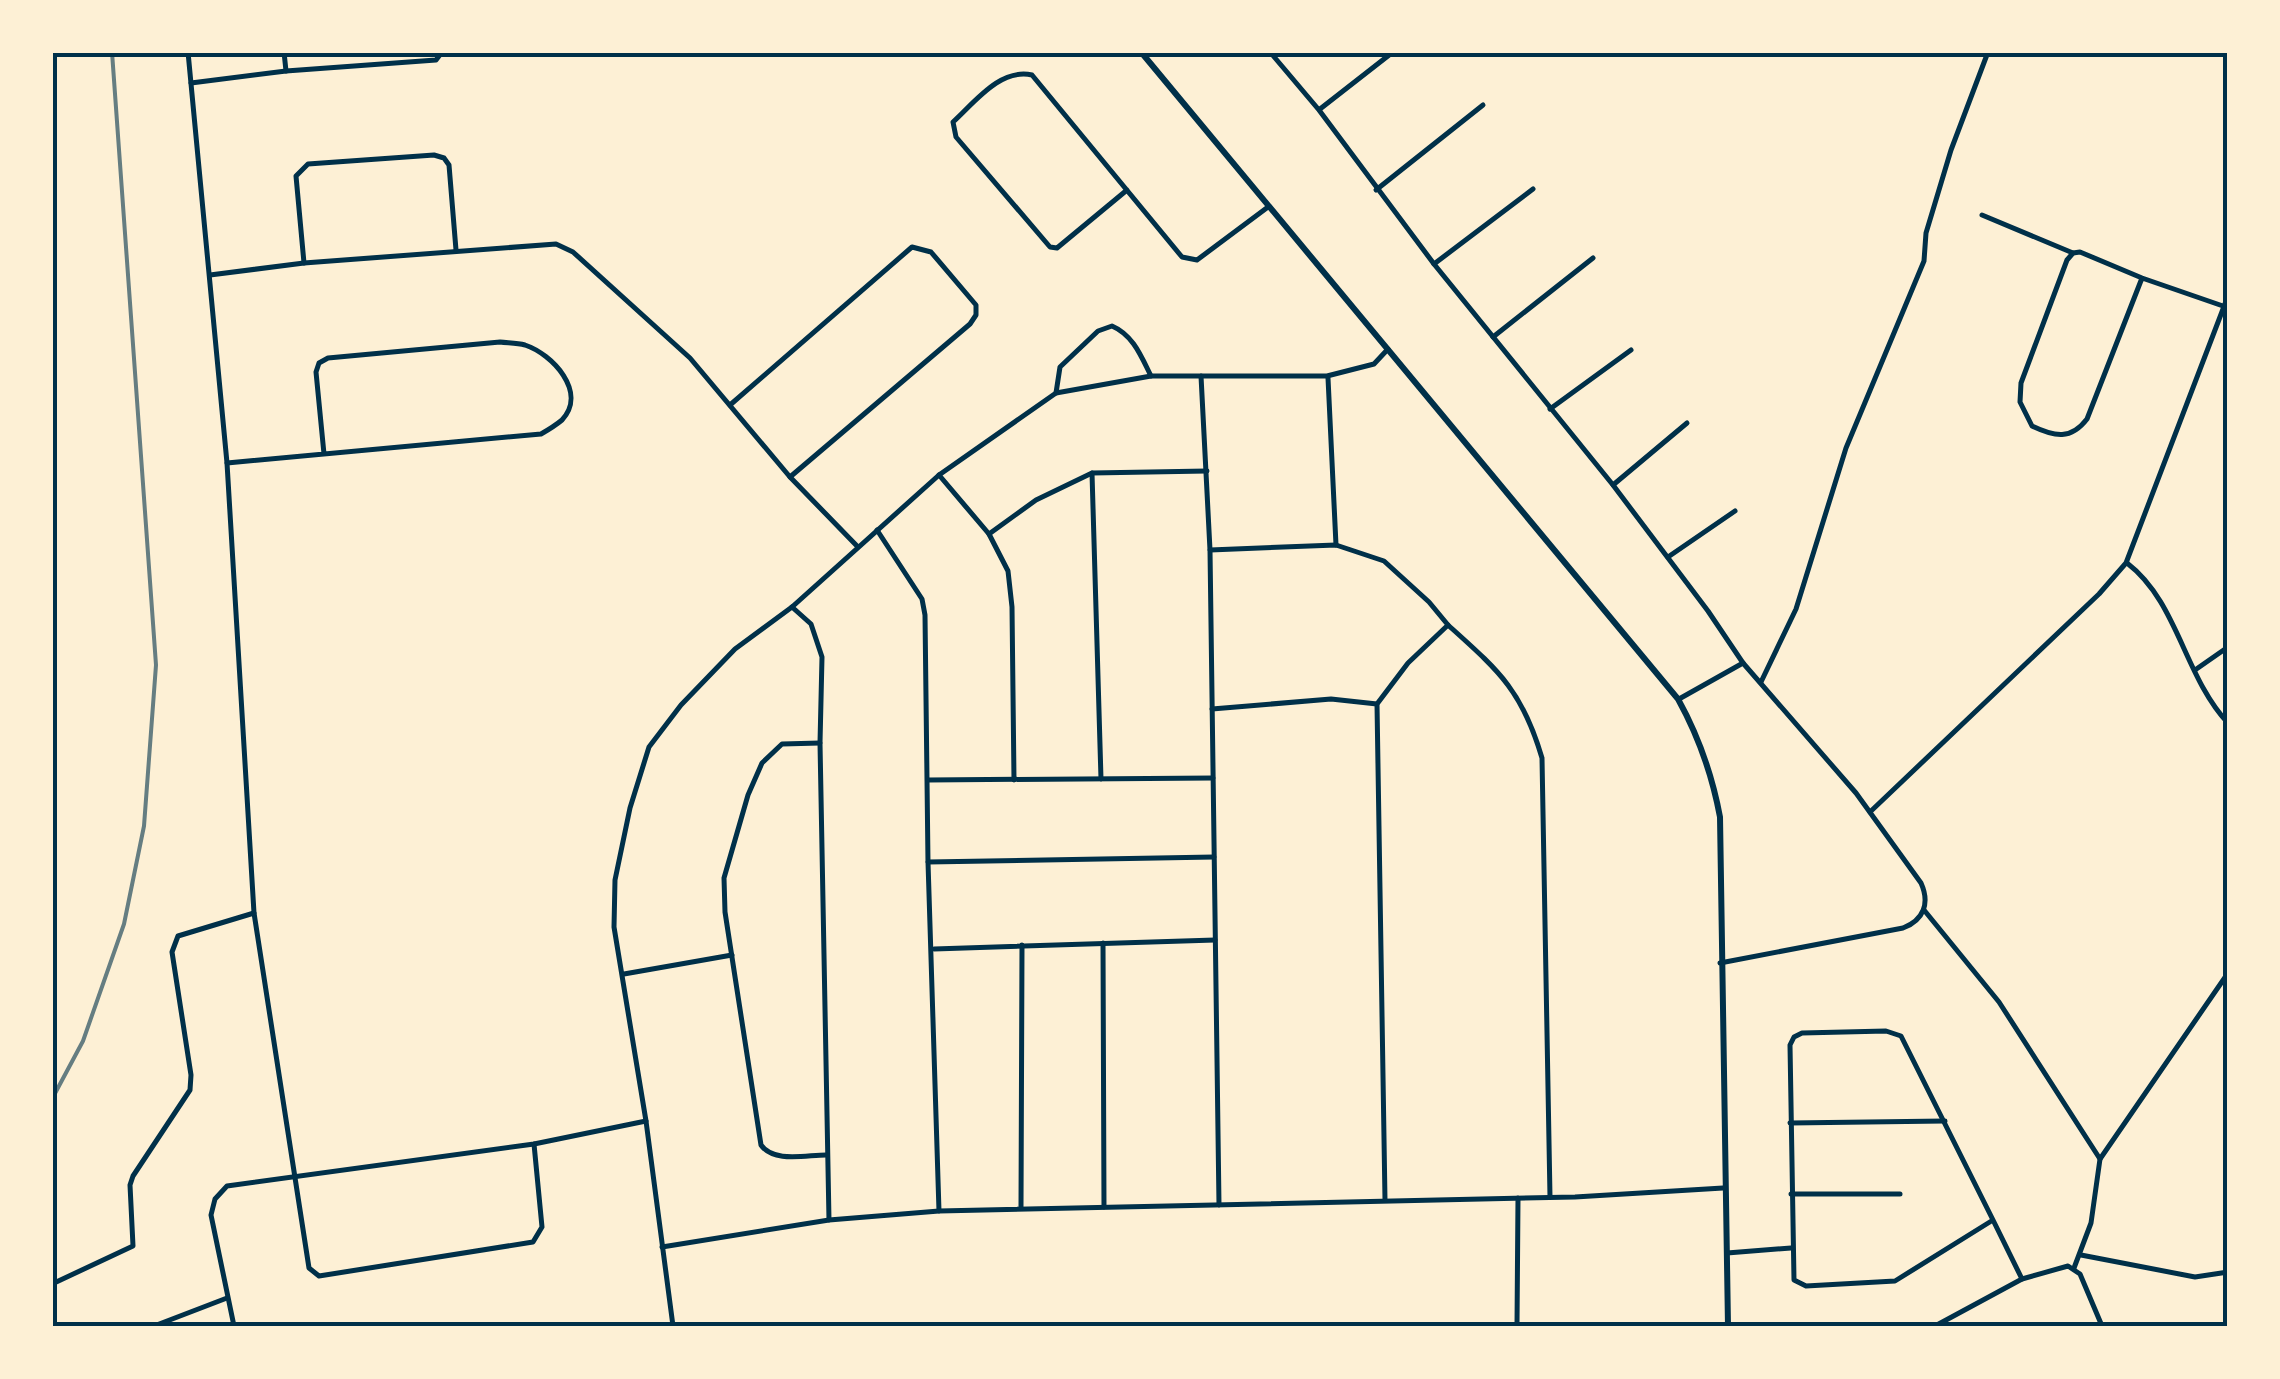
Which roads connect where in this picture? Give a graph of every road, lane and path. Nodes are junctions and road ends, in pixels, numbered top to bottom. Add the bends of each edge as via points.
1 (188, 52) edge
2 (284, 52) edge
3 (442, 52) edge
4 (1142, 52) edge
5 (1270, 52) edge
6 (1393, 52) edge
7 (1988, 52) edge
8 (286, 72) junction
9 (191, 83) junction
10 (1483, 105) dead end
11 (1319, 110) junction
12 (1532, 189) dead end
13 (1128, 190) junction
14 (1376, 190) junction
15 (1271, 205) junction
16 (1982, 214) dead end
17 (456, 250) junction
18 (2074, 253) junction
19 (1593, 258) dead end
20 (304, 263) junction
21 (1434, 264) junction
22 (210, 275) junction
23 (2142, 278) junction
24 (2228, 296) edge
25 (2223, 306) junction
26 (1493, 338) junction
27 (1388, 348) junction
28 (1631, 350) dead end
29 (1152, 376) junction
30 (1201, 376) junction
31 (1328, 376) junction
32 (1056, 393) junction
33 (730, 404) junction
34 (1550, 409) junction
35 (1688, 423) dead end
36 (324, 454) junction
37 (227, 464) junction
38 (1206, 471) junction
39 (1092, 473) junction
40 (939, 474) junction
41 (790, 476) junction
42 (1613, 485) junction
43 (1735, 511) dead end
44 (877, 530) junction
45 (989, 534) junction
46 (1336, 544) junction
47 (856, 546) junction
48 (1210, 550) junction
49 (1668, 557) junction
50 (2126, 562) junction
51 (792, 607) junction
52 (1448, 625) junction
53 (2228, 647) edge
54 (1744, 663) junction
55 (2194, 670) junction
56 (1761, 682) junction
57 (1678, 699) junction
58 (1377, 704) junction
59 (1212, 709) junction
60 (2228, 723) edge
61 (820, 742) junction
62 (1213, 778) junction
63 (1100, 779) junction
64 (928, 780) junction
65 (1014, 780) junction
66 (1870, 812) junction
67 (1214, 858) junction
68 (928, 862) junction
69 (1924, 910) junction
70 (254, 913) junction
71 (1216, 940) junction
72 (1103, 943) junction
73 (1022, 945) junction
74 (932, 949) junction
75 (732, 956) junction
76 (1720, 963) junction
77 (2228, 973) edge
78 (624, 974) junction
79 (646, 1121) junction
80 (1945, 1121) junction
81 (1790, 1123) junction
82 (534, 1144) junction
83 (826, 1155) junction
84 (2100, 1159) junction
85 (294, 1178) junction
86 (1723, 1188) junction
87 (1791, 1194) junction
88 (1900, 1194) dead end
89 (1550, 1197) junction
90 (1518, 1198) junction
91 (1384, 1200) junction
92 (1219, 1204) junction
93 (1104, 1207) junction
94 (1021, 1208) junction
95 (939, 1211) junction
96 (830, 1220) junction
97 (1992, 1220) junction
98 (662, 1247) junction
99 (1791, 1248) junction
100 (1726, 1252) junction
101 (2081, 1255) junction
102 (2074, 1268) junction
103 (2228, 1272) edge
104 (2022, 1279) junction
105 (52, 1284) edge
106 (227, 1298) junction
107 (154, 1326) edge
108 (234, 1326) edge
109 (672, 1326) edge
110 (1517, 1326) edge
111 (1728, 1326) edge
112 (1935, 1326) edge
113 (2102, 1326) edge

1 - 9 street
2 - 8 street
3 - 8 street via 436,60
4 - 15 street
5 - 11 street
6 - 11 street
7 - 56 street via 1951,150 1924,261 1846,448 1796,609
8 - 9 street
9 - 22 street
10 - 14 street
11 - 14 street
12 - 21 street
13 - 13 street via 1032,76 1006,75 952,122 956,137 1050,247
13 - 15 street via 1191,261
14 - 21 street
15 - 27 street
16 - 18 street
17 - 20 street
17 - 20 street via 444,158 308,164 296,176
17 - 33 street via 542,243 573,252 690,358
18 - 23 street
18 - 23 street via 2021,383 2020,402 2032,426 2052,436 2078,431 2087,418
19 - 26 street
20 - 22 street
21 - 26 street
22 - 37 street
23 - 25 street
24 - 25 street
25 - 50 street
26 - 34 street
27 - 31 street via 1374,364
27 - 57 street
28 - 34 street
29 - 30 street
29 - 32 street
29 - 32 street via 1136,346 1112,326 1060,367
30 - 31 street
30 - 38 street
31 - 46 street
32 - 40 street
33 - 41 street
33 - 41 street via 912,247 931,252 976,305 970,324
34 - 42 street
35 - 42 street
36 - 36 street via 542,434 564,418 572,391 547,359 522,344 328,358 316,372
36 - 37 street
37 - 70 street
38 - 39 street
38 - 48 street
39 - 45 street via 1036,500
39 - 63 street
40 - 44 street
40 - 45 street
41 - 47 street
42 - 49 street
43 - 49 street
44 - 47 street
44 - 64 street via 922,599
45 - 65 street via 1010,589
46 - 48 street
46 - 52 street via 1384,561
47 - 51 street
48 - 59 street
49 - 54 street
50 - 55 street via 2148,579
50 - 66 street
51 - 61 street via 811,624 822,657
51 - 78 street via 735,649 680,704 649,748 616,880 614,927
52 - 58 street
52 - 89 street via 1510,685 1531,720 1542,758
53 - 55 street
54 - 56 street
54 - 57 street
55 - 60 street
56 - 66 street
57 - 76 street via 1705,754 1720,817
58 - 59 street via 1332,699
58 - 91 street
59 - 62 street
61 - 75 street via 782,744 757,774 724,878
61 - 83 street
62 - 63 street
62 - 67 street
63 - 65 street
64 - 65 street
64 - 68 street
66 - 69 street via 1921,883
67 - 68 street
67 - 71 street
68 - 74 street
69 - 76 street via 1903,928
69 - 84 street via 1998,1002
70 - 85 street
70 - 105 street via 174,942 190,1090 133,1176 132,1246
71 - 72 street
71 - 92 street
72 - 73 street
72 - 93 street
73 - 74 street
73 - 94 street
74 - 95 street
75 - 78 street
75 - 83 street via 760,1145 774,1156
76 - 86 street
77 - 84 street
78 - 79 street
79 - 82 street
79 - 98 street
80 - 81 street
80 - 81 street via 1905,1040 1886,1031 1794,1037
80 - 97 street
81 - 87 street
82 - 85 street
82 - 85 street via 542,1227 533,1242 319,1276 309,1268
83 - 96 street
84 - 101 street
85 - 106 street via 227,1186 215,1199
86 - 89 street
86 - 100 street
87 - 88 street
87 - 99 street
89 - 90 street
90 - 91 street
90 - 110 street
91 - 92 street
92 - 93 street
93 - 94 street
94 - 95 street
95 - 96 street
96 - 98 street
97 - 99 street via 1886,1283 1798,1284
97 - 104 street
98 - 109 street
99 - 100 street
100 - 111 street
101 - 102 street
101 - 103 street via 2195,1277
102 - 104 street
102 - 113 street
104 - 112 street
106 - 107 street
106 - 108 street

